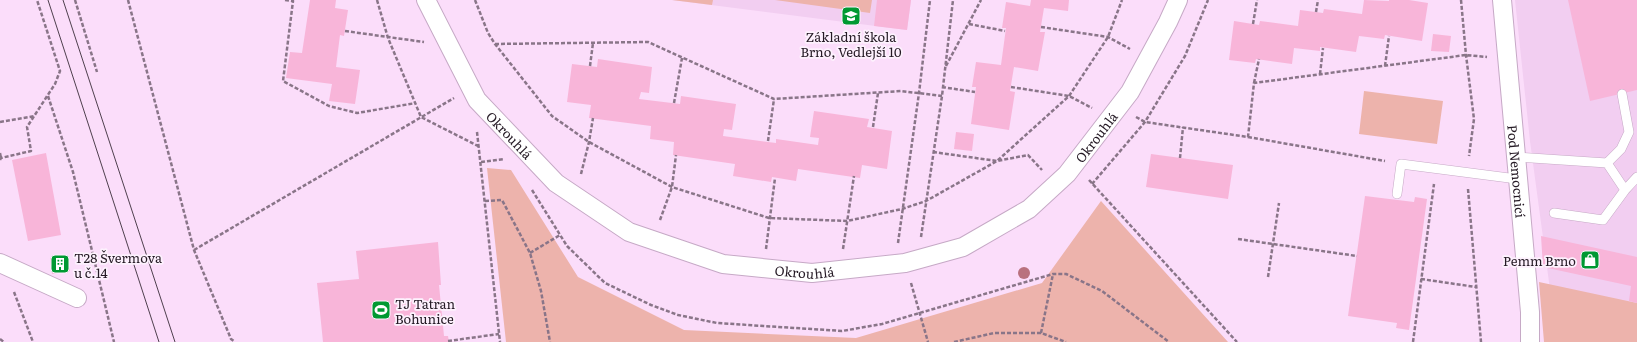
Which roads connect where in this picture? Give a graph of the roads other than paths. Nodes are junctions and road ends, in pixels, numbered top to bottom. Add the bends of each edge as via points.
1 (426, 0) edge
2 (1178, 0) edge
3 (1502, 0) edge
4 (1622, 94) dead end
5 (1515, 157) junction
6 (1607, 162) junction
7 (1637, 177) edge
8 (1517, 179) junction
9 (1625, 190) junction
10 (1397, 194) dead end
11 (1554, 213) dead end
12 (1, 264) edge
13 (77, 298) dead end
14 (1530, 342) edge

1 - 2 street, Okrouhlá via 474,94 556,183 629,232 723,264 812,273 906,262 963,247 1029,209 1066,174 1130,92
3 - 5 street, Pod Nemocnicí
4 - 6 lane via 1629,132 1621,149
5 - 6 lane
5 - 8 street, Pod Nemocnicí
6 - 9 lane
7 - 9 lane
8 - 10 lane via 1402,164
8 - 14 street, Pod Nemocnicí via 1530,312
9 - 11 lane via 1603,220
12 - 13 street

